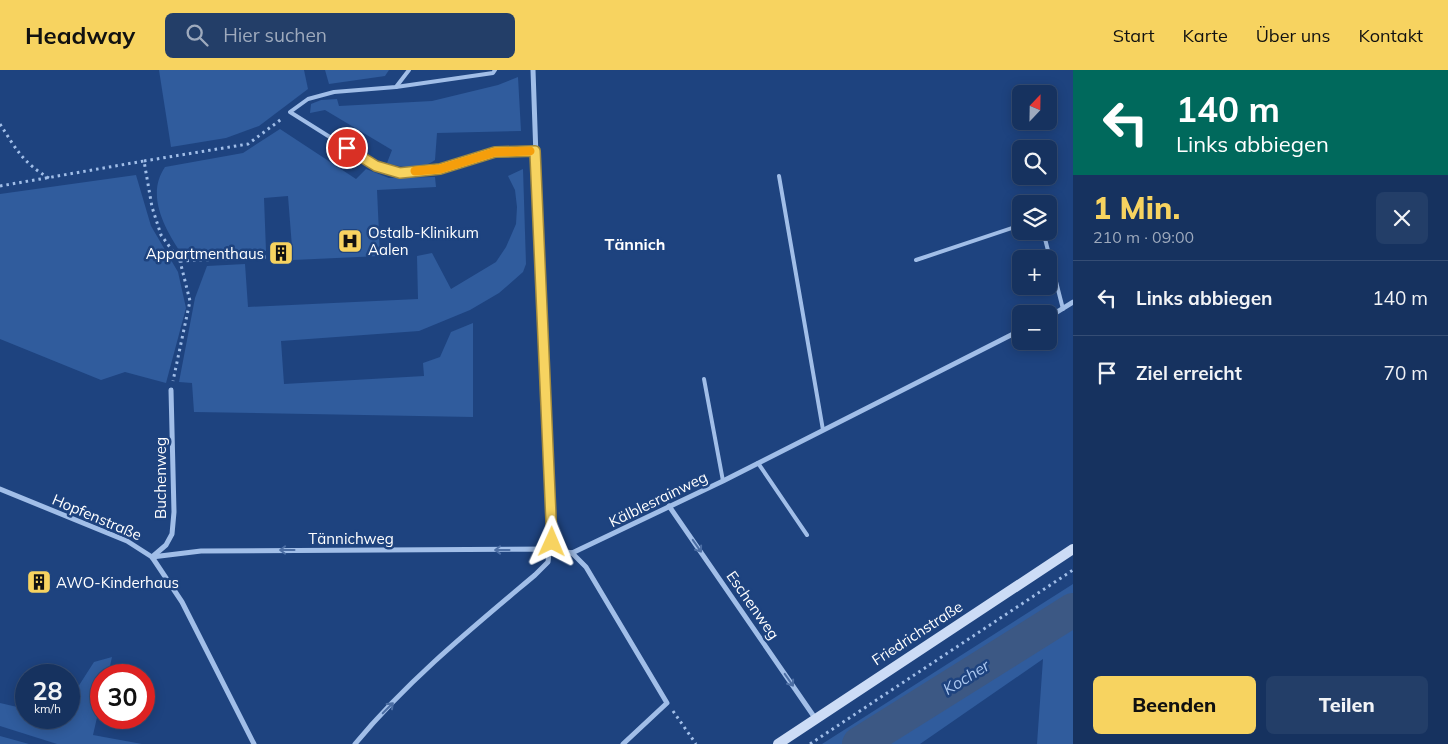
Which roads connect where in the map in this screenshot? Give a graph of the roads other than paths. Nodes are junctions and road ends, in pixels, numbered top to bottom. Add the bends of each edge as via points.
1 (408, 70) edge
2 (495, 70) edge
3 (533, 70) edge
4 (396, 88) junction
5 (535, 151) junction
6 (779, 176) dead end
7 (1012, 228) edge
8 (1045, 240) edge
9 (916, 260) dead end
10 (1073, 302) edge
11 (1063, 309) junction
12 (1057, 312) edge
13 (1012, 335) edge
14 (704, 379) dead end
15 (171, 390) road end
16 (823, 430) junction
17 (758, 463) junction
18 (723, 480) junction
19 (0, 489) edge
20 (669, 506) junction
21 (807, 535) dead end
22 (551, 549) junction
23 (1073, 549) edge
24 (572, 553) junction
25 (152, 557) junction
26 (815, 718) junction
27 (253, 743) edge
28 (355, 744) edge
29 (623, 744) edge
30 (778, 744) edge

1 - 4 lane
2 - 4 lane via 493,73
3 - 5 street
4 - 5 lane via 334,92 308,99 290,112 376,166 400,173 440,169 495,152
5 - 22 street
6 - 16 lane
7 - 9 lane
8 - 11 lane
10 - 11 street
11 - 12 street
13 - 16 street, Kälblesrainweg
14 - 18 lane
15 - 25 street, Buchenweg via 172,534 166,545
16 - 17 street, Kälblesrainweg
17 - 18 street, Kälblesrainweg
17 - 21 lane
18 - 20 street, Kälblesrainweg
19 - 25 street, Hopfenstraße via 127,541
20 - 24 street, Kälblesrainweg
20 -> 26 street, Eschenweg
22 - 24 street
22 -> 25 street, Tännichweg via 201,551
28 -> 22 street via 442,653 535,575 548,562
23 - 26 main road, Friedrichstraße
24 - 29 street via 586,567 667,703
25 - 27 street, Hopfenstraße via 182,602
26 - 30 main road, Friedrichstraße

